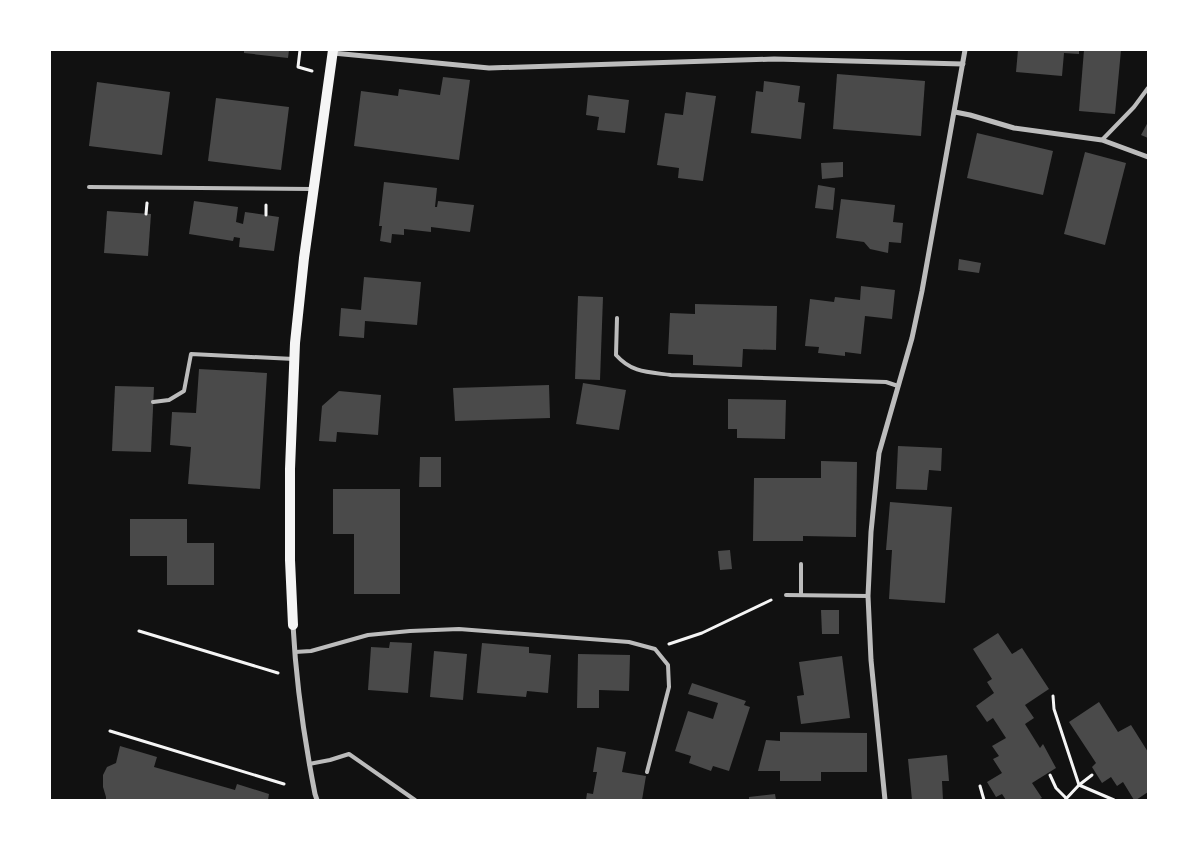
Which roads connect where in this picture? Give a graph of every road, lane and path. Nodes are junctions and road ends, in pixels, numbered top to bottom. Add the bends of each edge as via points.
1 (300, 50) edge
2 (965, 50) edge
3 (333, 51) edge
4 (963, 64) junction
5 (313, 71) dead end
6 (1148, 88) edge
7 (954, 112) junction
8 (1102, 140) junction
9 (1148, 157) edge
10 (89, 187) dead end
11 (314, 189) junction
12 (617, 318) dead end
13 (295, 359) junction
14 (898, 386) junction
15 (153, 402) dead end
16 (801, 564) dead end
17 (786, 595) joint
18 (801, 595) junction
19 (868, 596) junction
20 (293, 625) joint
21 (139, 631) dead end
22 (655, 649) junction
23 (295, 652) junction
24 (278, 673) dead end
25 (1053, 696) dead end
26 (110, 731) dead end
27 (309, 764) junction
28 (647, 772) dead end
29 (1050, 775) dead end
30 (1092, 776) dead end
31 (284, 784) dead end
32 (1079, 785) junction
33 (980, 786) dead end
34 (1065, 799) edge
35 (317, 800) edge
36 (415, 800) edge
37 (885, 800) edge
38 (984, 800) edge
39 (1114, 800) edge

1 - 5 path via 298,67
2 - 4 street
3 - 4 street via 489,68 774,59
3 - 11 main road
4 - 7 street
6 - 8 lane
7 - 8 street via 1014,128
7 - 14 street via 922,291
8 - 9 street
10 - 11 lane
11 - 13 main road
12 - 14 lane via 616,355 625,366 644,371 671,375 877,382
13 - 15 lane via 191,354 184,392 169,400
13 - 20 main road via 290,469
14 - 19 street via 879,453
16 - 18 lane
17 - 18 lane
17 - 22 path via 702,633
18 - 19 lane
19 - 37 street
20 - 23 street
21 - 24 path
22 - 23 lane via 629,642 459,629 368,634 311,651
22 - 28 lane via 668,665 669,687
23 - 27 street
25 - 32 path via 1054,709
26 - 31 path
27 - 35 street
27 - 36 lane via 349,754
29 - 34 path
30 - 32 path
32 - 34 path
32 - 39 path
33 - 38 path

